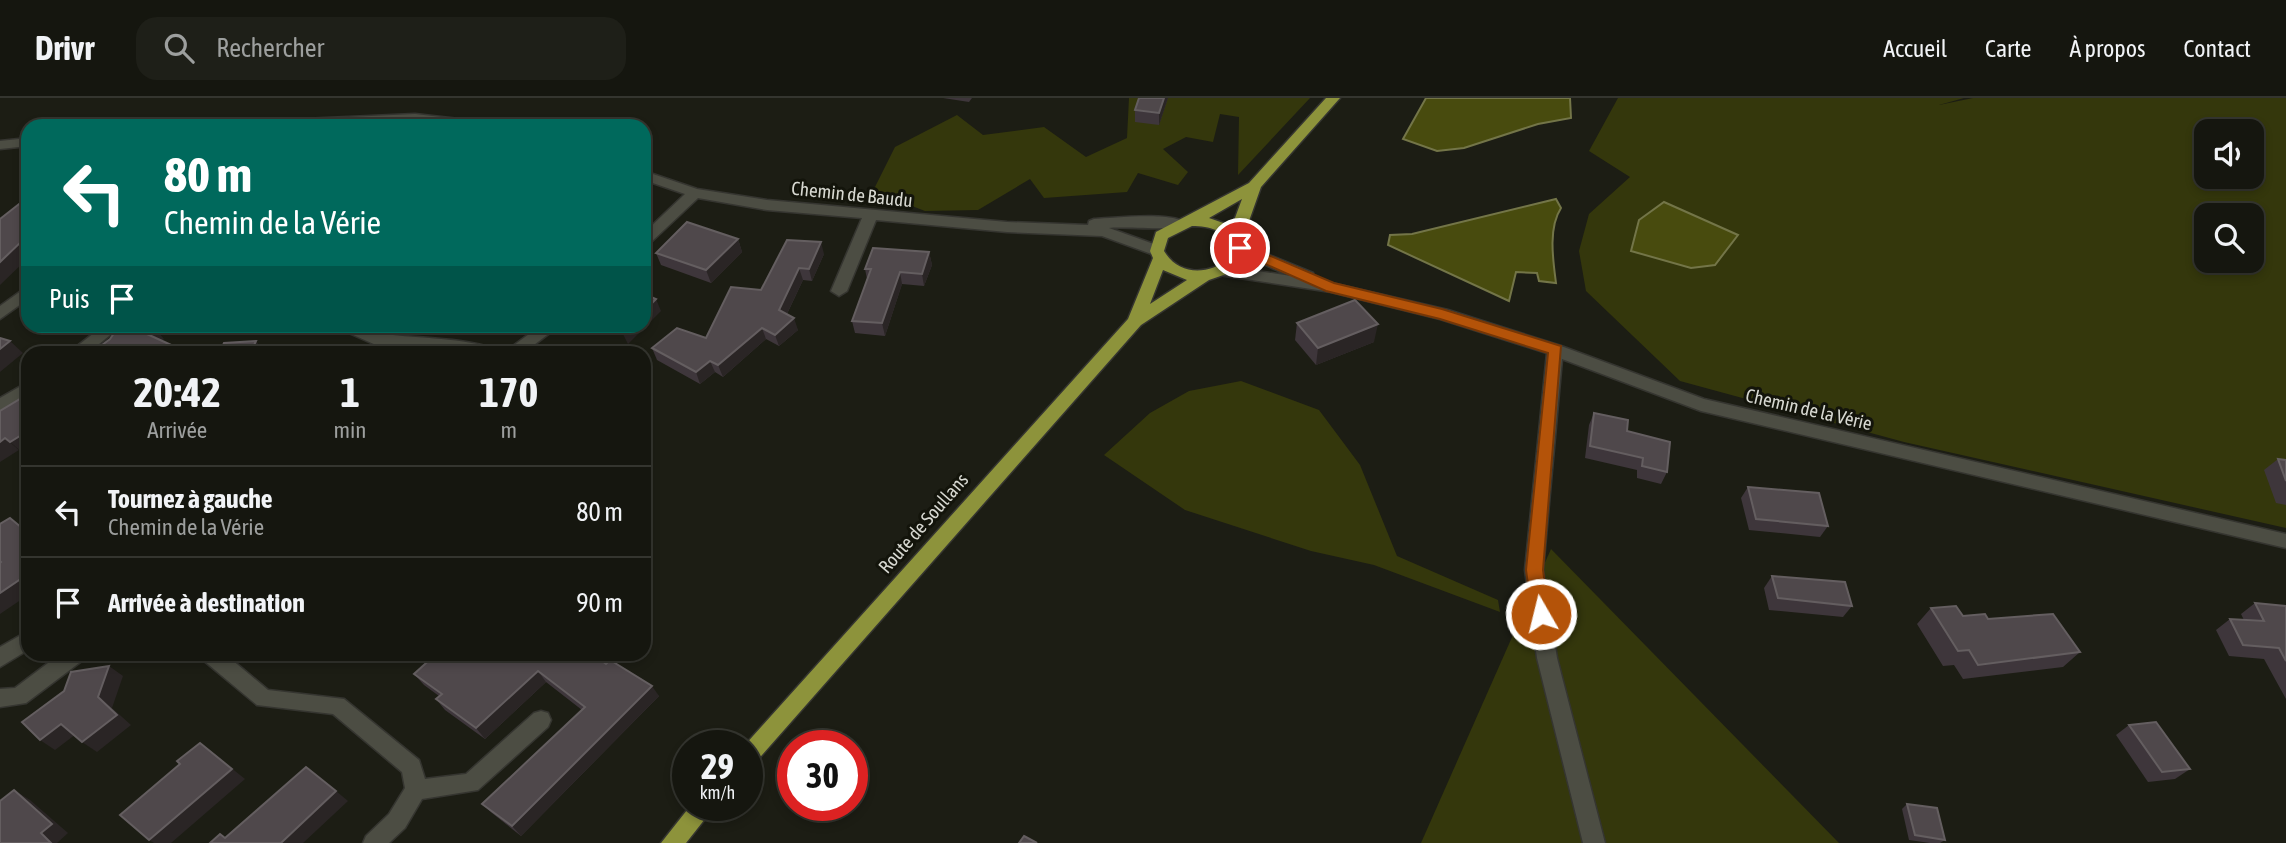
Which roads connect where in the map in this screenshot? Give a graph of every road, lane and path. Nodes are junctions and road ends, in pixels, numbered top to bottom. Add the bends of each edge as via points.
1 (1333, 98) edge
2 (398, 119) edge
3 (424, 119) edge
4 (21, 143) edge
5 (0, 145) edge
6 (651, 178) edge
7 (1254, 186) junction
8 (695, 192) junction
9 (870, 216) junction
10 (1186, 222) junction
11 (1059, 228) junction
12 (651, 234) edge
13 (1238, 242) junction
14 (1158, 255) junction
15 (1224, 271) junction
16 (1203, 276) junction
17 (1331, 287) junction
18 (839, 291) dead end
19 (21, 296) edge
20 (0, 314) edge
21 (1135, 321) junction
22 (104, 333) edge
23 (363, 333) edge
24 (541, 333) edge
25 (86, 346) edge
26 (451, 346) edge
27 (522, 346) edge
28 (1555, 350) junction
29 (21, 392) edge
30 (0, 406) edge
31 (2286, 541) edge
32 (21, 644) edge
33 (0, 658) edge
34 (67, 661) edge
35 (218, 661) edge
36 (0, 698) edge
37 (541, 720) dead end
38 (763, 739) edge
39 (416, 790) junction
40 (691, 821) edge
41 (374, 843) edge
42 (672, 843) edge
43 (1594, 843) edge

1 - 7 main road
2 - 3 street
4 - 5 street
6 - 8 street, Chemin de Baudu
7 - 10 main road
7 - 13 main road
8 - 9 street, Chemin de Baudu
8 - 12 street
9 - 11 street, Chemin de Baudu
9 - 18 street
10 - 11 street, Chemin de Baudu via 1133,221
10 - 13 main road via 1217,224
10 - 14 main road via 1161,235
11 - 14 street, Chemin de Baudu via 1104,231
13 - 15 main road via 1236,262
13 - 17 street, Chemin de la Vérie
14 - 16 main road via 1176,271
14 - 21 main road, Route de Soullans
15 - 16 main road
15 - 17 street, Chemin de la Vérie
16 - 21 main road, Route de Soullans
17 - 28 street, Chemin de la Vérie via 1442,314
19 - 20 street
21 - 38 main road, Route de Soullans
22 - 25 street
23 - 26 street via 376,339
24 - 27 street
28 - 31 street, Chemin de la Vérie via 1701,405
28 - 43 street via 1534,570 1547,658
29 - 30 street
32 - 33 street
34 - 36 street via 19,697
35 - 39 street via 264,699 337,705 412,767
37 - 39 street via 471,783
39 - 41 street via 397,821
40 - 42 main road

